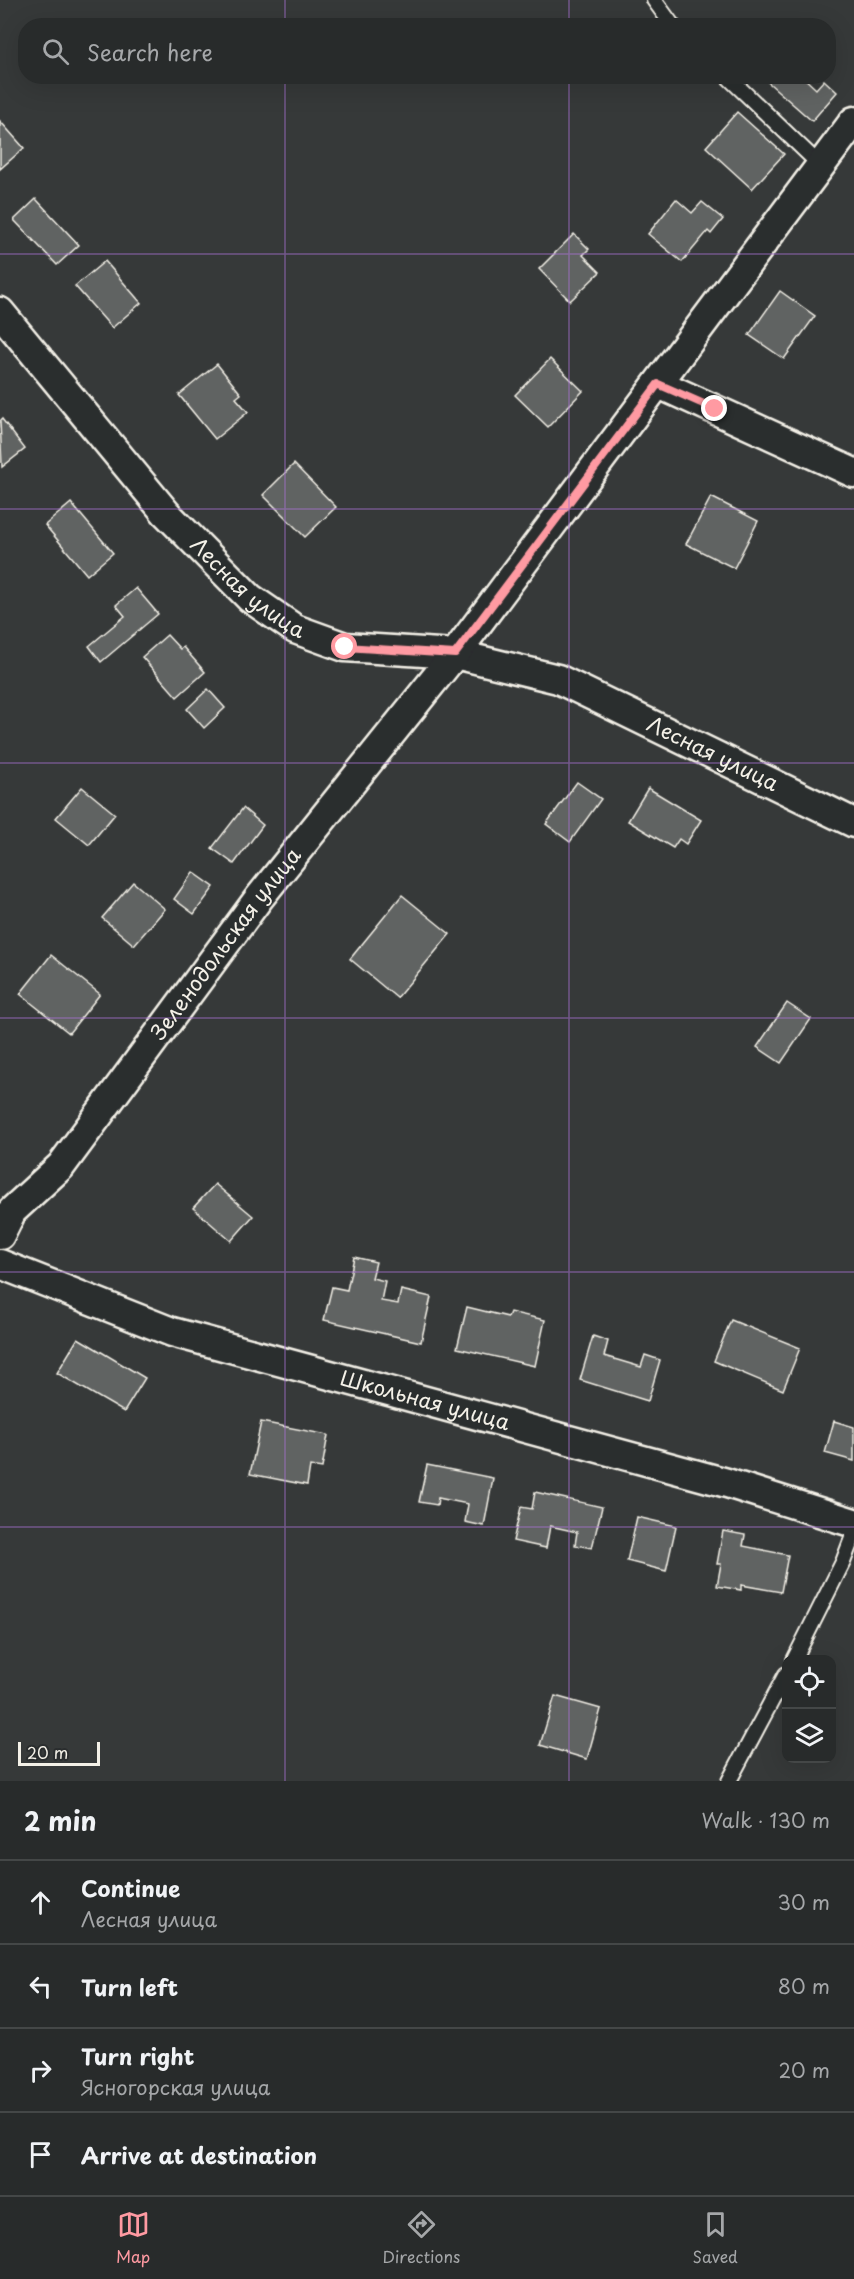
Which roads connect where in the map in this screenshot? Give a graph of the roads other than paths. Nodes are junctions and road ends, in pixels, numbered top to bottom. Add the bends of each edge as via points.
1 (654, 0) edge
2 (667, 18) edge
3 (735, 84) edge
4 (854, 121) edge
5 (820, 165) junction
6 (0, 312) edge
7 (658, 384) junction
8 (854, 473) edge
9 (455, 654) junction
10 (854, 823) edge
11 (0, 1234) edge
12 (0, 1264) edge
13 (854, 1523) edge
14 (854, 1533) edge
15 (796, 1655) edge
16 (782, 1682) edge
17 (729, 1781) edge

1 - 2 lane
3 - 5 lane
4 - 5 street, Зеленодольская улица
5 - 7 street, Зеленодольская улица
6 - 9 street, Лесная улица via 166,513 250,598 295,629 345,647
7 - 8 street
7 - 9 street, Зеленодольская улица
9 - 10 street, Лесная улица via 558,679
9 - 11 street, Зеленодольская улица via 259,898 61,1166 12,1211
12 - 13 street, Школьная улица via 172,1332 727,1484
14 - 15 lane
16 - 17 lane

